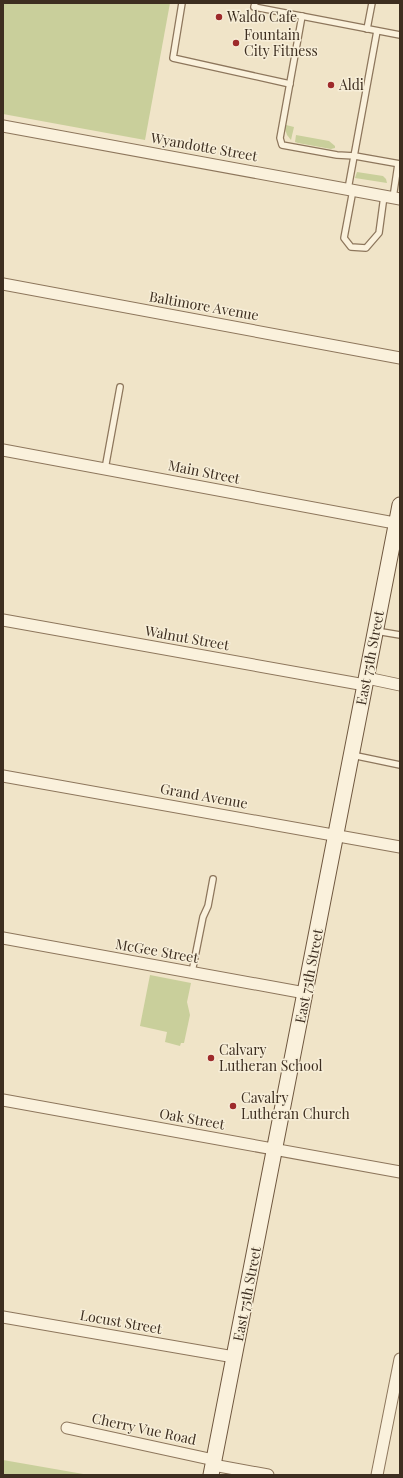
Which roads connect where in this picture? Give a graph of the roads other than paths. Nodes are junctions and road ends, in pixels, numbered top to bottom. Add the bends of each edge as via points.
1 (182, 3) edge
2 (255, 3) edge
3 (372, 3) edge
4 (302, 16) junction
5 (367, 29) junction
6 (377, 31) junction
7 (400, 35) edge
8 (290, 84) junction
9 (3, 126) edge
10 (355, 156) junction
11 (399, 164) edge
12 (350, 189) junction
13 (393, 197) edge
14 (3, 284) edge
15 (400, 358) edge
16 (120, 387) dead end
17 (3, 450) edge
18 (105, 469) junction
19 (400, 505) edge
20 (398, 524) edge
21 (3, 620) edge
22 (376, 631) junction
23 (400, 635) edge
24 (366, 682) junction
25 (400, 685) edge
26 (352, 755) junction
27 (400, 765) edge
28 (3, 776) edge
29 (336, 835) junction
30 (400, 848) edge
31 (213, 879) dead end
32 (3, 938) edge
33 (192, 972) junction
34 (305, 993) junction
35 (3, 1100) edge
36 (275, 1149) junction
37 (400, 1172) edge
38 (3, 1317) edge
39 (234, 1357) junction
40 (400, 1359) edge
41 (67, 1428) dead end
42 (213, 1467) edge
43 (268, 1475) edge
44 (377, 1475) edge

1 - 8 lane via 173,58
2 - 4 lane via 254,7
3 - 5 lane
4 - 5 lane
4 - 8 lane
5 - 6 lane
6 - 7 lane
6 - 10 lane
8 - 10 lane via 280,138 282,145
9 - 12 street, Wyandotte Street
10 - 11 lane
10 - 12 lane
11 - 13 lane
12 - 13 street, Wyandotte Street
12 - 13 lane via 344,238 351,247 366,248 379,233
14 - 15 street, Baltimore Avenue
16 - 18 lane
17 - 18 street, Main Street
18 - 20 street, Main Street
19 - 20 main road, East 75th Street
20 - 22 main road, East 75th Street
21 - 24 street, Walnut Street
22 - 23 lane
22 - 24 main road, East 75th Street
24 - 25 street, Walnut Street
24 - 26 main road, East 75th Street
26 - 27 lane
26 - 29 main road, East 75th Street
28 - 29 street, Grand Avenue
29 - 30 street, Grand Avenue
29 - 34 main road, East 75th Street
31 - 33 lane
32 - 33 street, McGee Street
33 - 34 street, McGee Street
34 - 36 main road, East 75th Street
35 - 36 street, Oak Street
36 - 37 street, Oak Street
36 - 39 main road, East 75th Street
38 - 39 street, Locust Street
39 - 42 main road, East 75th Street
40 - 44 street
41 - 42 street, Cherry Vue Road
42 - 43 street, Cherry Vue Road

